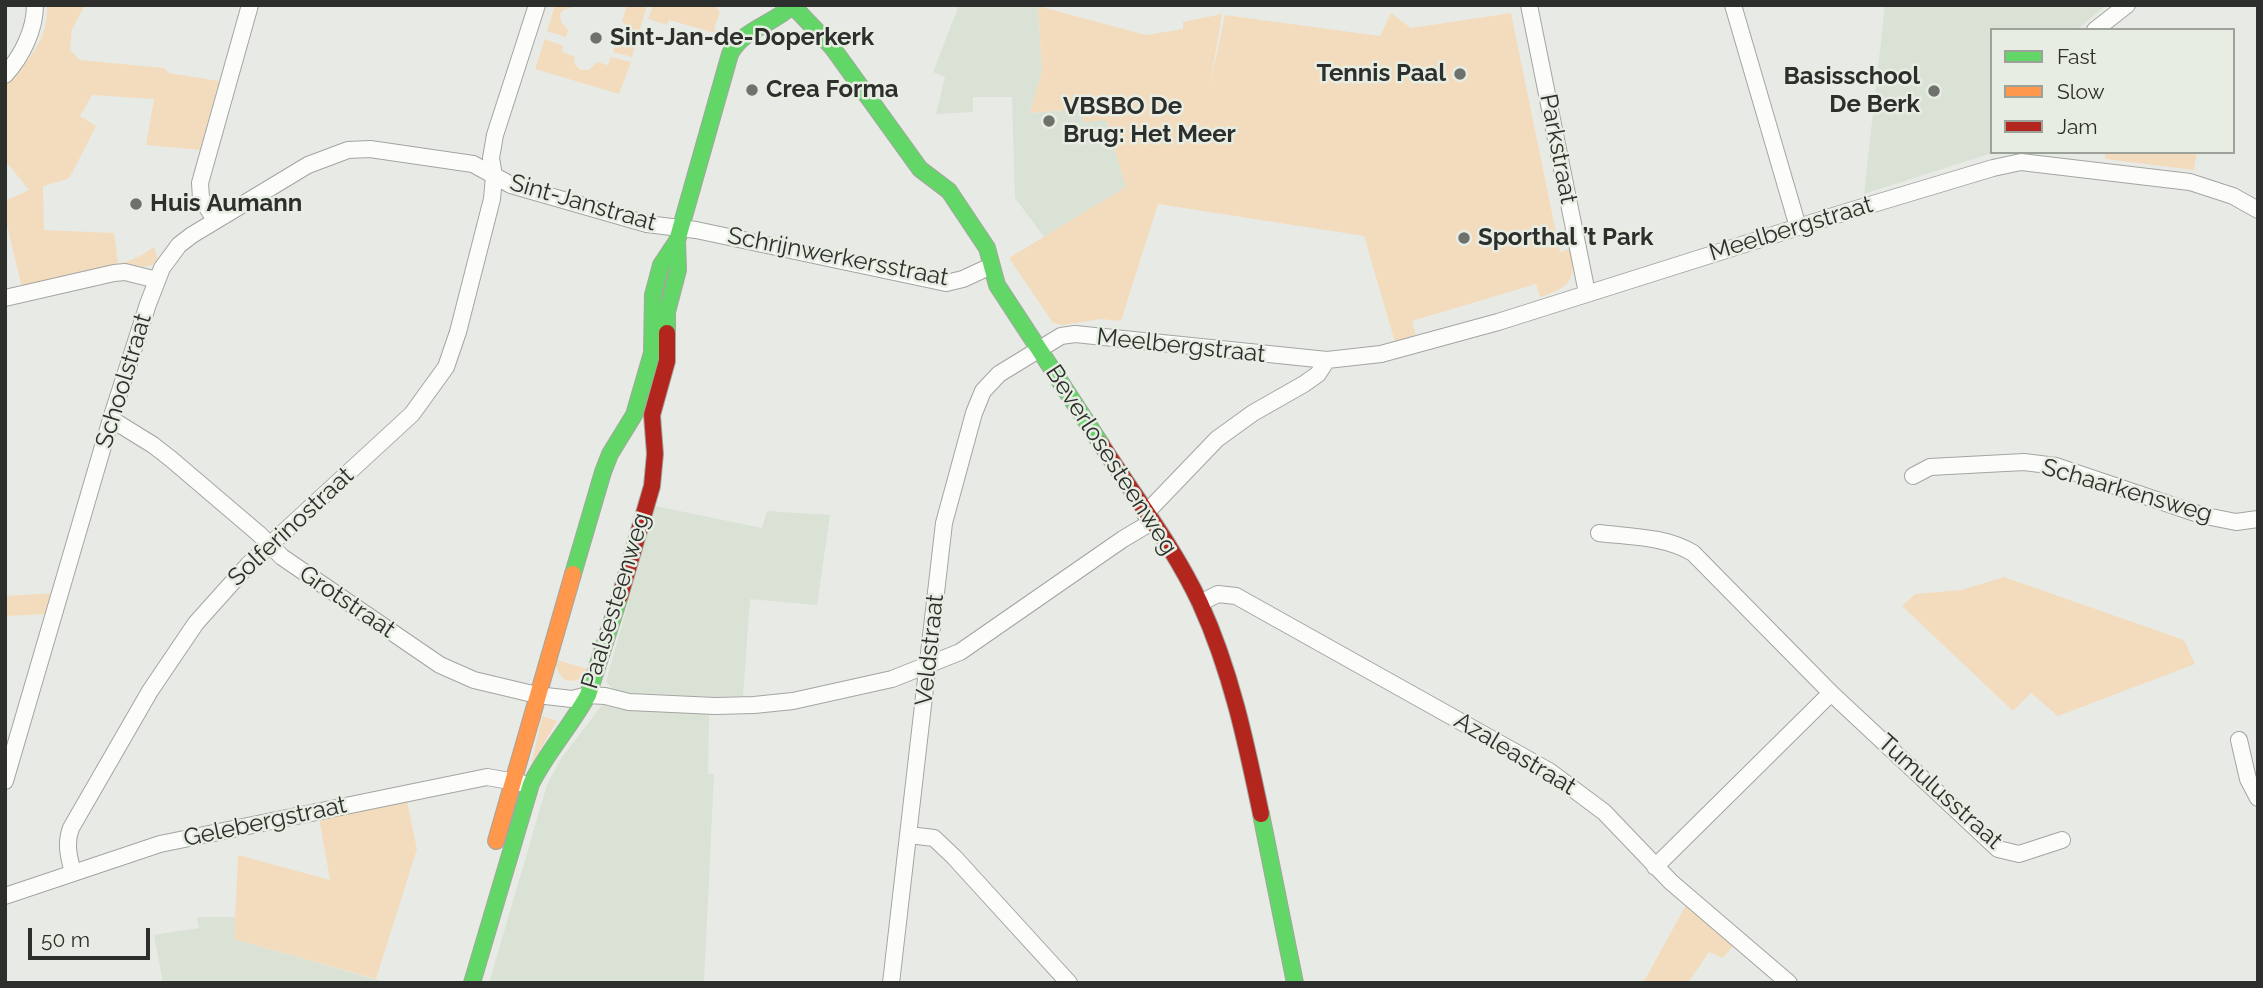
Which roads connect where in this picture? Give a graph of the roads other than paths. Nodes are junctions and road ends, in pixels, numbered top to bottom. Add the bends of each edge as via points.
1 (35, 5) edge
2 (250, 5) edge
3 (537, 5) edge
4 (793, 5) edge
5 (1529, 5) edge
6 (1733, 5) edge
7 (2127, 5) edge
8 (2098, 28) edge
9 (5, 75) edge
10 (2021, 157) edge
11 (494, 176) junction
12 (2255, 204) edge
13 (215, 220) junction
14 (1798, 226) junction
15 (679, 234) junction
16 (991, 266) junction
17 (157, 280) junction
18 (1587, 293) junction
19 (5, 298) edge
20 (1039, 349) junction
21 (1327, 360) junction
22 (111, 419) junction
23 (1913, 476) dead end
24 (1147, 519) junction
25 (2258, 519) edge
26 (1599, 533) dead end
27 (270, 545) junction
28 (1200, 603) junction
29 (928, 666) junction
30 (1831, 693) junction
31 (537, 695) junction
32 (588, 695) junction
33 (2239, 740) dead end
34 (5, 781) edge
35 (513, 782) junction
36 (531, 785) junction
37 (2258, 798) edge
38 (909, 835) junction
39 (2062, 840) dead end
40 (490, 862) dead end
41 (1655, 867) junction
42 (73, 873) junction
43 (5, 896) edge
44 (472, 983) edge
45 (891, 983) edge
46 (1069, 983) edge
47 (1294, 983) edge
48 (1789, 983) edge

1 - 9 street via 26,45
2 - 13 street via 200,183 201,198
3 - 11 street, Solferinostraat via 495,135
4 - 15 main road, Paalsesteenweg via 737,41 730,54
4 - 16 main road, Beverlosesteenweg via 832,47 920,169 949,191 987,248
5 - 18 street, Parkstraat
6 - 14 street
7 - 8 street
10 - 12 street, Meelbergstraat via 2190,182
10 - 14 street, Meelbergstraat
11 - 13 street, Sint-Janstraat via 473,164 348,150 308,164
11 - 15 street, Sint-Janstraat via 511,185
11 - 27 street, Solferinostraat via 492,200 446,367 412,414
13 - 17 street, Schoolstraat via 179,245
14 - 18 street, Meelbergstraat
15 - 16 street, Schrijnwerkersstraat via 946,283
15 - 31 main road, Paalsesteenweg via 661,265 653,295 652,353 634,415 603,472
15 - 32 main road, Paalsesteenweg via 678,270 667,312 667,361 652,415 652,486
16 - 20 main road, Beverlosesteenweg via 997,285
17 - 19 street via 114,273
17 - 22 street, Schoolstraat
18 - 21 street, Meelbergstraat via 1423,344
20 - 21 street, Meelbergstraat via 1060,336 1075,334
20 - 24 main road, Beverlosesteenweg
20 - 29 street, Veldstraat via 999,374 974,413 944,523
21 - 24 street, Meelbergstraat via 1318,374 1217,439
22 - 27 street, Grotstraat via 162,452
22 - 34 street, Schoolstraat
23 - 25 street, Schaarkensweg via 1930,467 2024,462 2056,466 2201,515 2236,522
24 - 28 main road, Beverlosesteenweg
24 - 29 street, Meelbergstraat via 960,652
26 - 30 street, Tumulusstraat via 1673,542 1693,553
27 - 31 street, Grotstraat via 440,665 474,680
27 - 42 street, Solferinostraat via 195,623 150,691 71,828 67,838
28 - 41 street, Azaleastraat via 1218,594 1236,596 1549,771 1604,812
28 - 47 main road, Beverlosesteenweg via 1233,690 1247,746
29 - 32 street, Grotstraat via 846,691 754,705 629,702
29 - 38 street, Veldstraat
30 - 39 street, Tumulusstraat via 1998,849 2018,854
30 - 41 street
31 - 32 street, Grotstraat via 572,699
31 - 35 main road, Paalsesteenweg
32 - 36 main road, Paalsesteenweg
33 - 37 street via 2248,779
35 - 36 street, Gelebergstraat
35 - 40 main road, Paalsesteenweg
35 - 42 street, Gelebergstraat via 487,777 174,841
36 - 44 main road, Paalsesteenweg
38 - 45 street, Veldstraat
38 - 46 street via 934,838
41 - 48 street, Azaleastraat
42 - 43 street, Gelebergstraat

